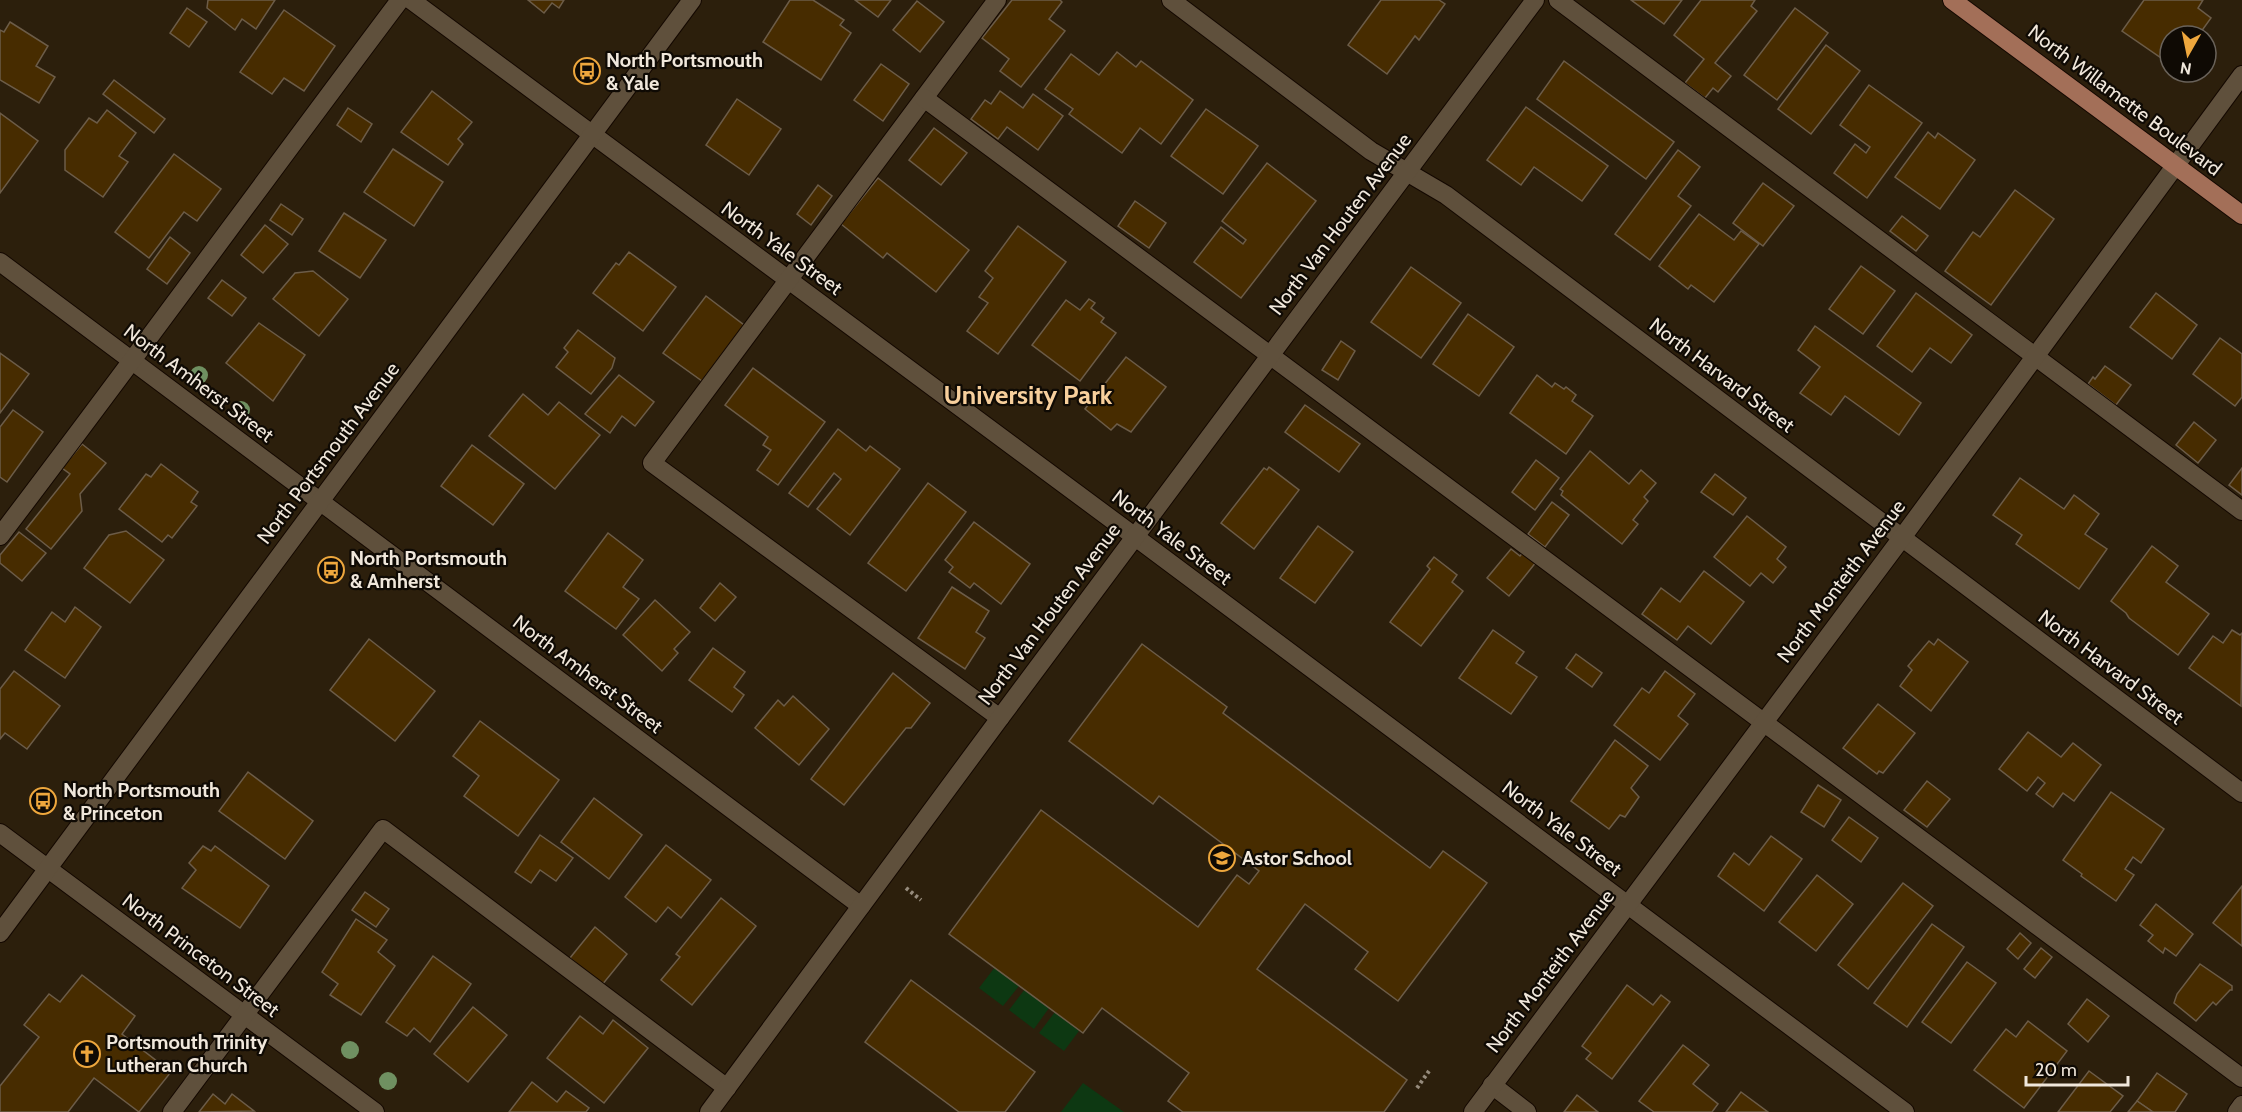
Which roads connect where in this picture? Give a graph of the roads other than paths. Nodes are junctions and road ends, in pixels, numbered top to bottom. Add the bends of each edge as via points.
1 (400, 0) edge
2 (411, 0) edge
3 (692, 0) edge
4 (997, 0) edge
5 (1171, 0) edge
6 (1535, 0) edge
7 (1558, 0) edge
8 (1952, 0) edge
9 (2242, 75) edge
10 (924, 98) junction
11 (592, 135) junction
12 (2176, 166) junction
13 (1408, 172) junction
14 (2242, 215) edge
15 (0, 262) edge
16 (788, 280) junction
17 (1271, 354) junction
18 (2036, 356) junction
19 (133, 361) junction
20 (320, 501) junction
21 (2242, 511) edge
22 (1134, 536) junction
23 (0, 537) edge
24 (1901, 538) junction
25 (999, 718) junction
26 (1764, 723) junction
27 (2242, 793) edge
28 (0, 832) edge
29 (48, 869) junction
30 (1627, 905) junction
31 (861, 906) junction
32 (0, 933) edge
33 (244, 1015) junction
34 (2242, 1078) edge
35 (1492, 1085) junction
36 (727, 1088) junction
37 (2242, 1105) edge
38 (172, 1112) edge
39 (375, 1112) edge
40 (710, 1112) edge
41 (1473, 1112) edge
42 (1527, 1112) edge
43 (1905, 1112) edge
44 (2237, 1112) edge

1 - 19 street
2 - 11 street, North Yale Street
3 - 11 street, North Portsmouth Avenue
4 - 10 street
5 - 13 street, North Harvard Street via 1371,151
6 - 13 street, North Van Houten Avenue
7 - 18 street
8 - 12 main road, North Willamette Boulevard
9 - 12 street, North Monteith Avenue
10 - 16 street
10 - 17 street
11 - 16 street, North Yale Street
11 - 20 street, North Portsmouth Avenue
12 - 14 main road, North Willamette Boulevard
12 - 18 street, North Monteith Avenue
13 - 17 street, North Van Houten Avenue
13 - 24 street, North Harvard Street via 1446,195
15 - 19 street, North Amherst Street
16 - 22 street, North Yale Street
16 - 25 street via 652,463
17 - 22 street, North Van Houten Avenue
17 - 26 street
18 - 21 street
18 - 24 street, North Monteith Avenue
19 - 20 street, North Amherst Street
19 - 23 street
20 - 29 street, North Portsmouth Avenue
20 - 31 street, North Amherst Street
22 - 25 street, North Van Houten Avenue
22 - 30 street, North Yale Street
24 - 26 street, North Monteith Avenue
24 - 27 street, North Harvard Street
25 - 31 street, North Van Houten Avenue
26 - 30 street, North Monteith Avenue
26 - 34 street
28 - 29 street, North Princeton Street
29 - 32 street, North Portsmouth Avenue
29 - 33 street, North Princeton Street
30 - 35 street, North Monteith Avenue
30 - 43 street, North Yale Street
31 - 36 street, North Van Houten Avenue
33 - 36 street via 383,829
33 - 38 street
33 - 39 street, North Princeton Street
35 - 41 street, North Monteith Avenue
35 - 42 street
36 - 40 street, North Van Houten Avenue
37 - 44 street

